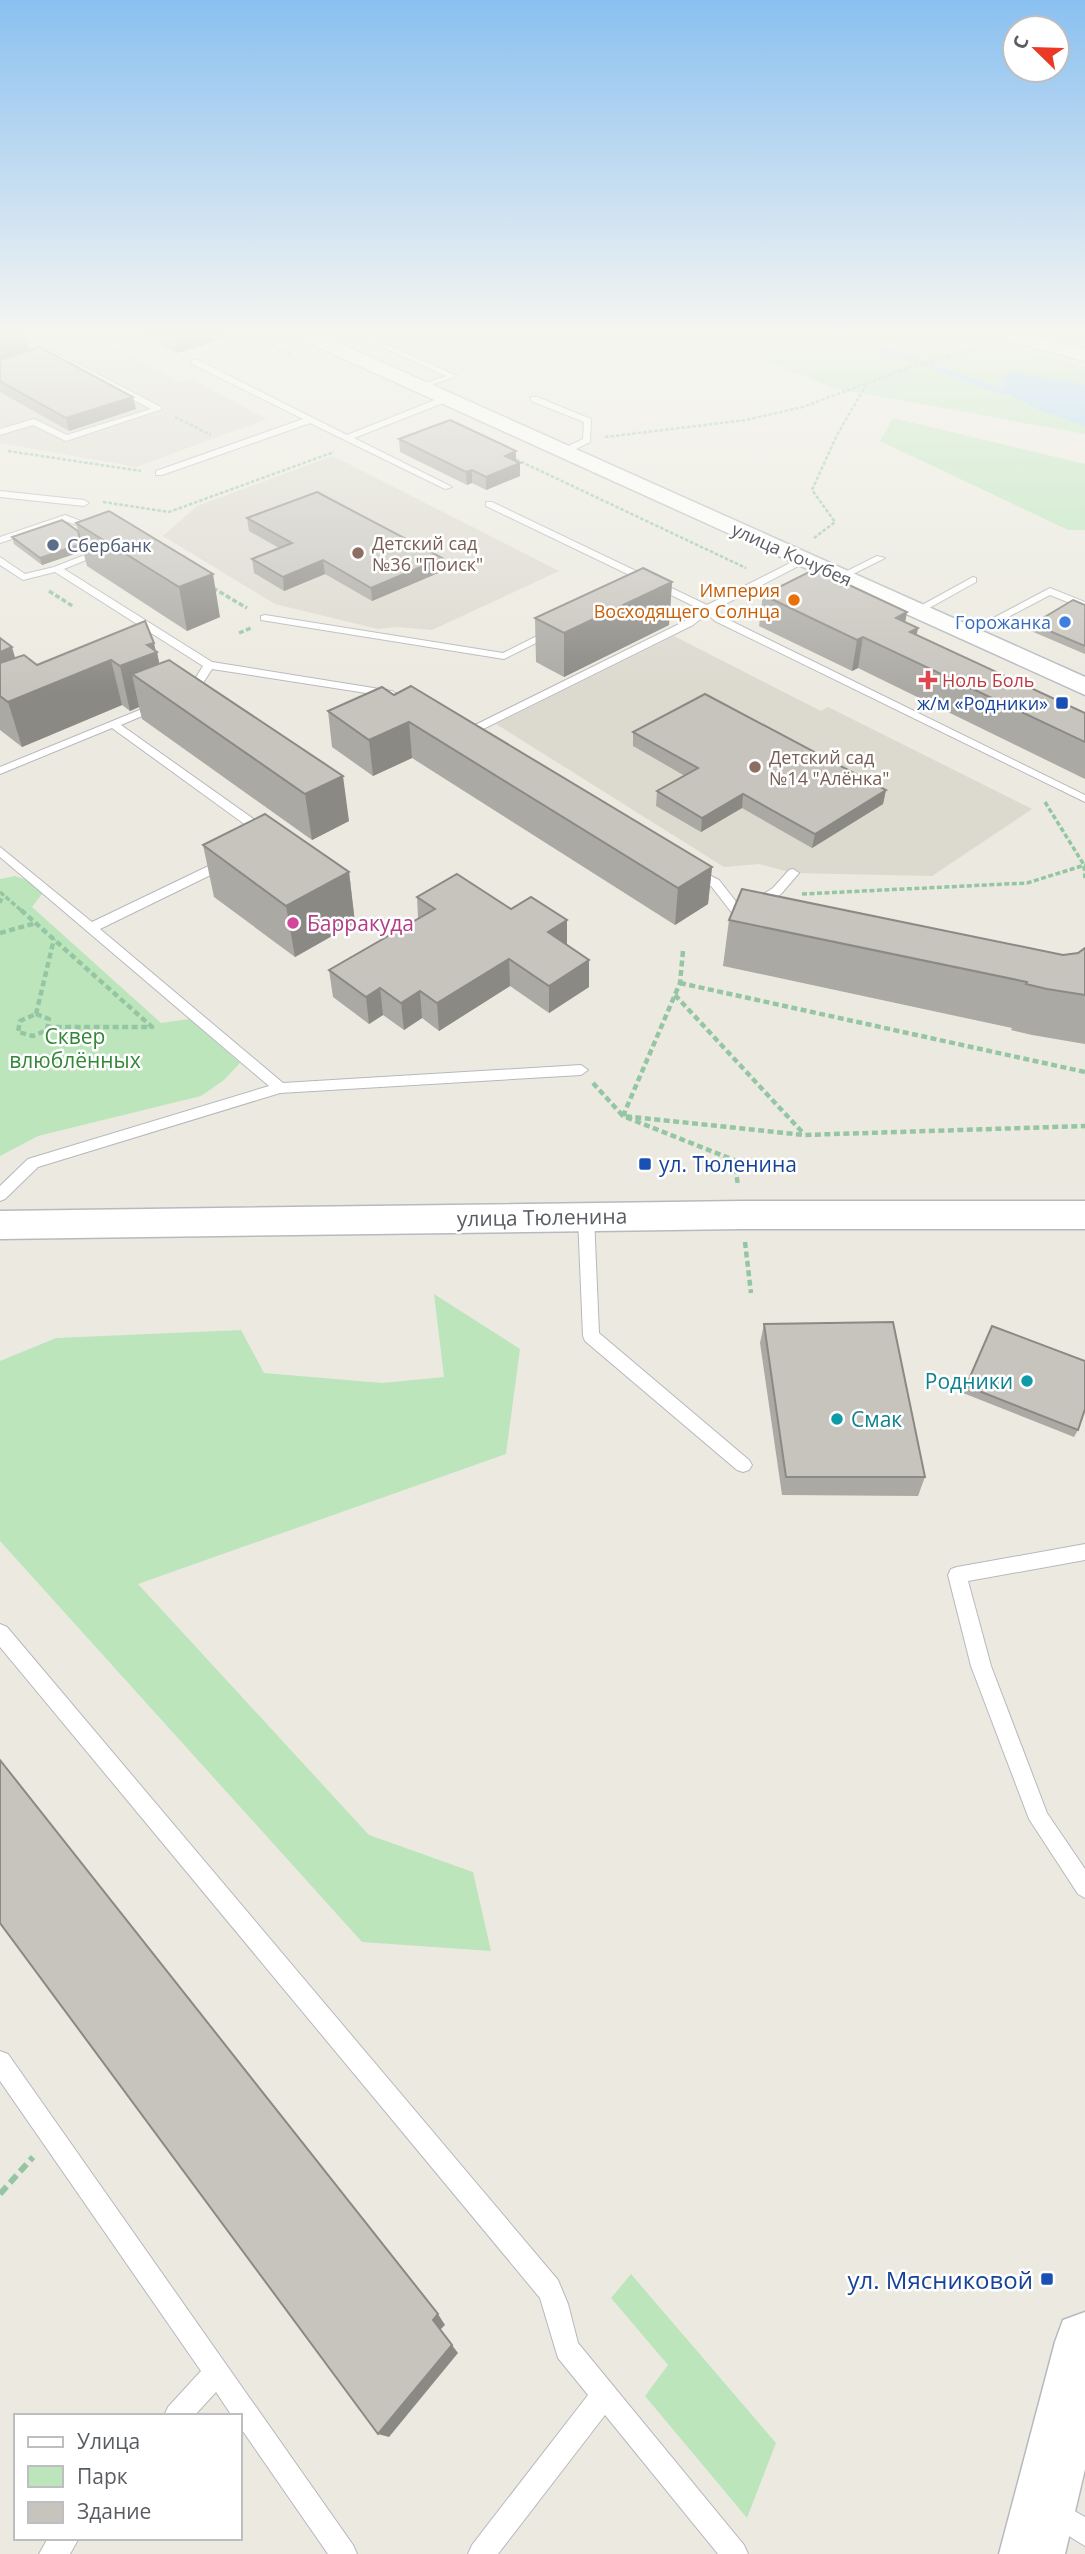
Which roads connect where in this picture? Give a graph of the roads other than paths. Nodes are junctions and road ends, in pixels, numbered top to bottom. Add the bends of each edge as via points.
1 (212, 454) edge
2 (381, 454) edge
3 (573, 454) edge
4 (159, 473) road end
5 (448, 487) dead end
6 (0, 494) edge
7 (85, 503) road end
8 (489, 505) dead end
9 (105, 531) edge
10 (0, 540) edge
11 (110, 549) edge
12 (808, 550) junction
13 (880, 558) dead end
14 (0, 560) edge
15 (57, 569) junction
16 (842, 576) junction
17 (973, 580) dead end
18 (1085, 606) edge
19 (707, 609) junction
20 (918, 610) junction
21 (265, 618) road end
22 (565, 626) edge
23 (970, 633) junction
24 (209, 665) junction
25 (1085, 687) edge
26 (408, 697) edge
27 (113, 724) junction
28 (473, 741) edge
29 (0, 771) edge
30 (1085, 799) edge
31 (261, 846) edge
32 (0, 851) edge
33 (237, 857) edge
34 (678, 862) edge
35 (793, 873) dead end
36 (91, 928) junction
37 (581, 1070) road end
38 (280, 1088) junction
39 (0, 1195) edge
40 (1085, 1215) edge
41 (586, 1217) junction
42 (0, 1225) edge
43 (743, 1465) dead end
44 (1085, 1552) edge
45 (0, 1633) edge
46 (1085, 1887) edge
47 (0, 2062) edge
48 (1085, 2342) edge
49 (217, 2372) junction
50 (604, 2395) junction
51 (179, 2414) edge
52 (1054, 2531) edge
53 (64, 2540) edge
54 (52, 2554) edge
55 (344, 2554) edge
56 (481, 2554) edge
57 (735, 2554) edge

1 - 4 lane
2 - 5 lane
3 - 12 street, улица Кочубея
6 - 7 lane
8 - 19 lane via 648,586
9 - 10 lane via 65,518
11 - 15 lane
12 - 16 street, улица Кочубея
12 - 19 lane
13 - 16 lane
14 - 15 lane via 23,577
15 - 24 lane
16 - 20 street, улица Кочубея
17 - 20 lane
18 - 23 lane via 1050,591
19 - 28 lane via 689,623 461,734
19 - 30 lane via 719,619
20 - 23 street, улица Кочубея
21 - 22 lane via 504,656
23 - 25 street, улица Кочубея
24 - 26 lane
24 - 27 lane via 192,692
27 - 29 lane
27 - 31 lane via 274,840
32 - 36 lane
33 - 36 lane
34 - 35 lane via 715,883 740,915 776,891
36 - 38 lane
37 - 38 lane
38 - 39 lane via 33,1163
40 - 41 street, улица Тюленина
41 - 42 street, улица Тюленина
41 - 43 lane via 591,1336
44 - 46 lane via 957,1575 981,1666 1039,1819
45 - 50 lane via 549,2289 567,2350
47 - 49 lane
48 - 52 street
49 - 51 lane
49 - 55 lane
50 - 56 lane
50 - 57 lane
53 - 54 lane

